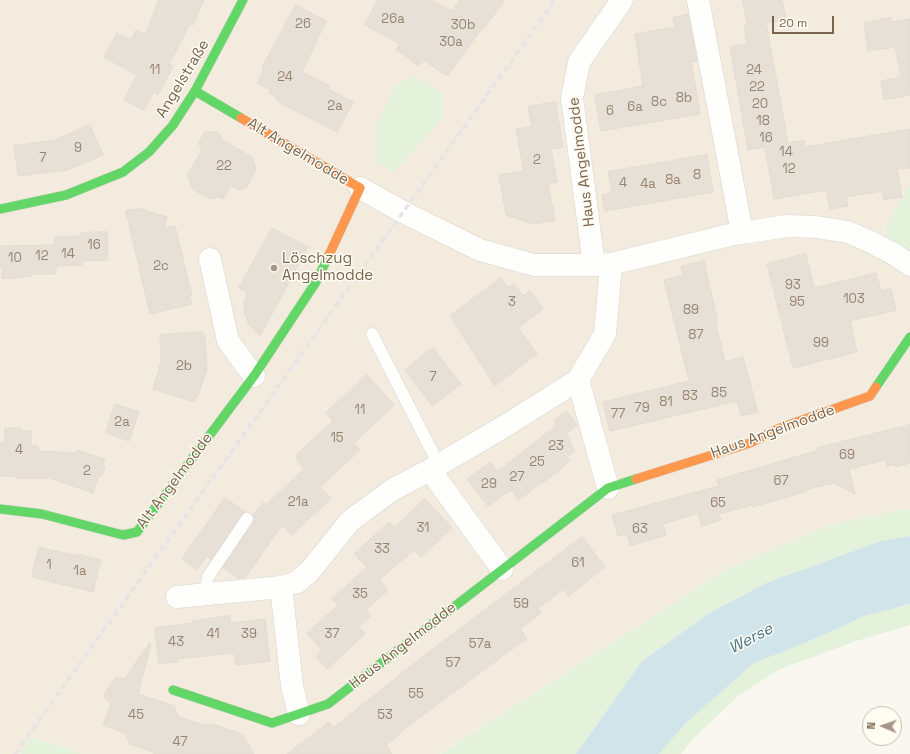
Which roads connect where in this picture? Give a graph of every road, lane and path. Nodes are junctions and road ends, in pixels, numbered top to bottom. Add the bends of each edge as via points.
1 (243, 0) edge
2 (622, 0) edge
3 (698, 0) edge
4 (195, 91) junction
5 (360, 188) junction
6 (0, 209) edge
7 (742, 232) junction
8 (210, 259) dead end
9 (602, 264) junction
10 (910, 265) edge
11 (372, 334) dead end
12 (910, 337) edge
13 (254, 376) junction
14 (578, 380) junction
15 (435, 468) junction
16 (608, 488) junction
17 (0, 509) edge
18 (247, 519) dead end
19 (502, 569) junction
20 (281, 587) junction
21 (204, 595) junction
22 (177, 597) dead end
23 (173, 690) dead end
24 (299, 714) junction

1 - 4 street, Angelstraße
2 - 9 street, Haus Angelmodde via 578,62 572,98
3 - 7 street
4 - 5 street, Alt Angelmodde
4 - 6 street, Angelstraße via 173,125 149,152 122,172 66,195
5 - 9 street via 480,250 534,265
5 - 13 street, Alt Angelmodde via 316,282
7 - 9 street
7 - 10 street via 786,226 848,232 894,254
8 - 13 street via 228,341
9 - 14 street, Haus Angelmodde via 605,334
11 - 15 lane
12 - 16 street, Haus Angelmodde via 870,396 780,428 750,443
13 - 17 street, Alt Angelmodde via 137,532 123,535 42,514
14 - 15 street, Haus Angelmodde
14 - 16 street
15 - 19 street
15 - 20 street, Haus Angelmodde via 392,490 350,521 310,571 297,582
16 - 19 street, Haus Angelmodde
18 - 21 lane via 208,577
19 - 24 street, Haus Angelmodde via 328,704
20 - 21 street, Haus Angelmodde
20 - 24 street via 292,686
21 - 22 street, Haus Angelmodde
23 - 24 street, Haus Angelmodde via 272,723

